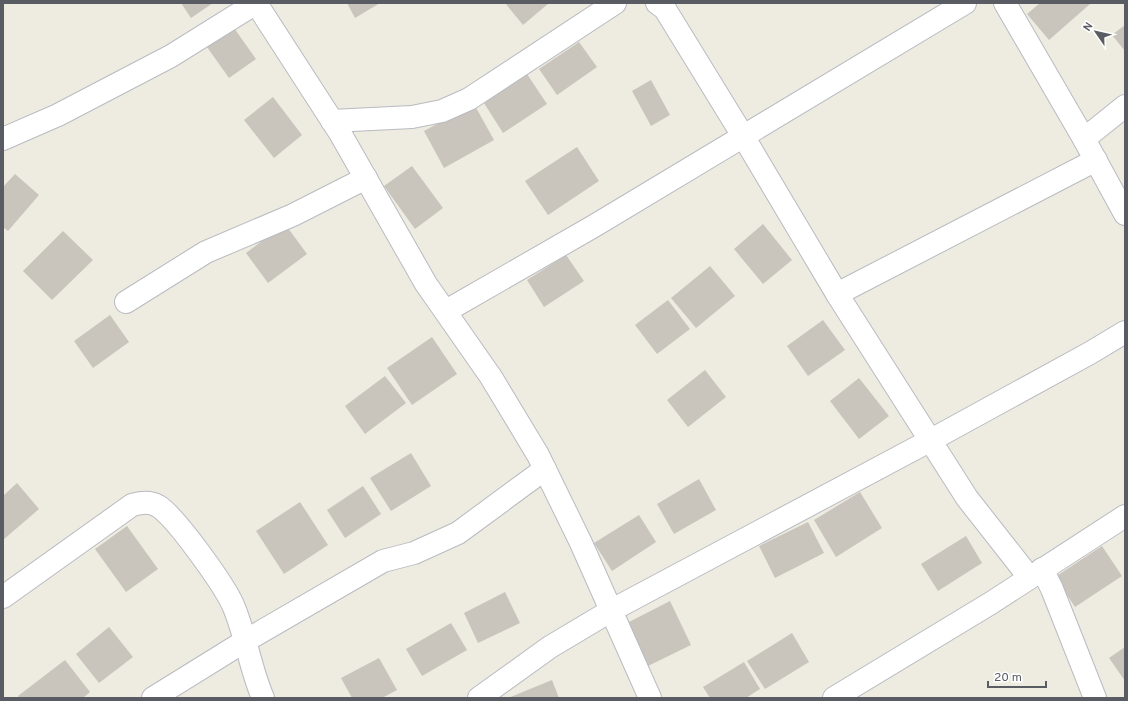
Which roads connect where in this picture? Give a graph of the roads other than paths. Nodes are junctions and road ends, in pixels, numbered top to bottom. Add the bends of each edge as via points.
1 (256, 3) edge
2 (616, 3) edge
3 (658, 3) edge
4 (965, 3) edge
5 (1004, 3) edge
6 (1125, 106) edge
7 (332, 121) junction
8 (744, 136) junction
9 (3, 139) edge
10 (1084, 139) junction
11 (1096, 160) junction
12 (366, 178) junction
13 (1125, 214) edge
14 (837, 294) junction
15 (126, 302) dead end
16 (446, 311) junction
17 (1125, 332) edge
18 (931, 440) junction
19 (545, 469) junction
20 (1125, 516) edge
21 (1036, 573) junction
22 (3, 597) edge
23 (612, 610) junction
24 (245, 641) junction
25 (154, 698) edge
26 (263, 698) edge
27 (480, 698) edge
28 (650, 698) edge
29 (834, 698) edge
30 (1095, 698) edge

1 - 7 street
1 - 9 street via 171,56 58,115
2 - 7 street via 469,99 442,111 412,117
3 - 8 street via 666,9
4 - 8 street
5 - 10 street
6 - 10 street
7 - 12 street
8 - 14 street
8 - 16 street
10 - 11 street
11 - 13 street
11 - 14 street
12 - 15 street via 293,215 206,252
12 - 16 street via 410,257
14 - 18 street
16 - 19 street via 516,415
17 - 18 street
18 - 21 street via 967,498
18 - 23 street
19 - 23 street
19 - 24 street via 458,533 414,553 383,561
20 - 21 street
21 - 29 street via 985,607
21 - 30 street via 1052,589
22 - 24 street via 118,513 132,505 145,502 158,506 169,515 217,577 232,604
23 - 27 street via 550,647
23 - 28 street
24 - 25 street
24 - 26 street

